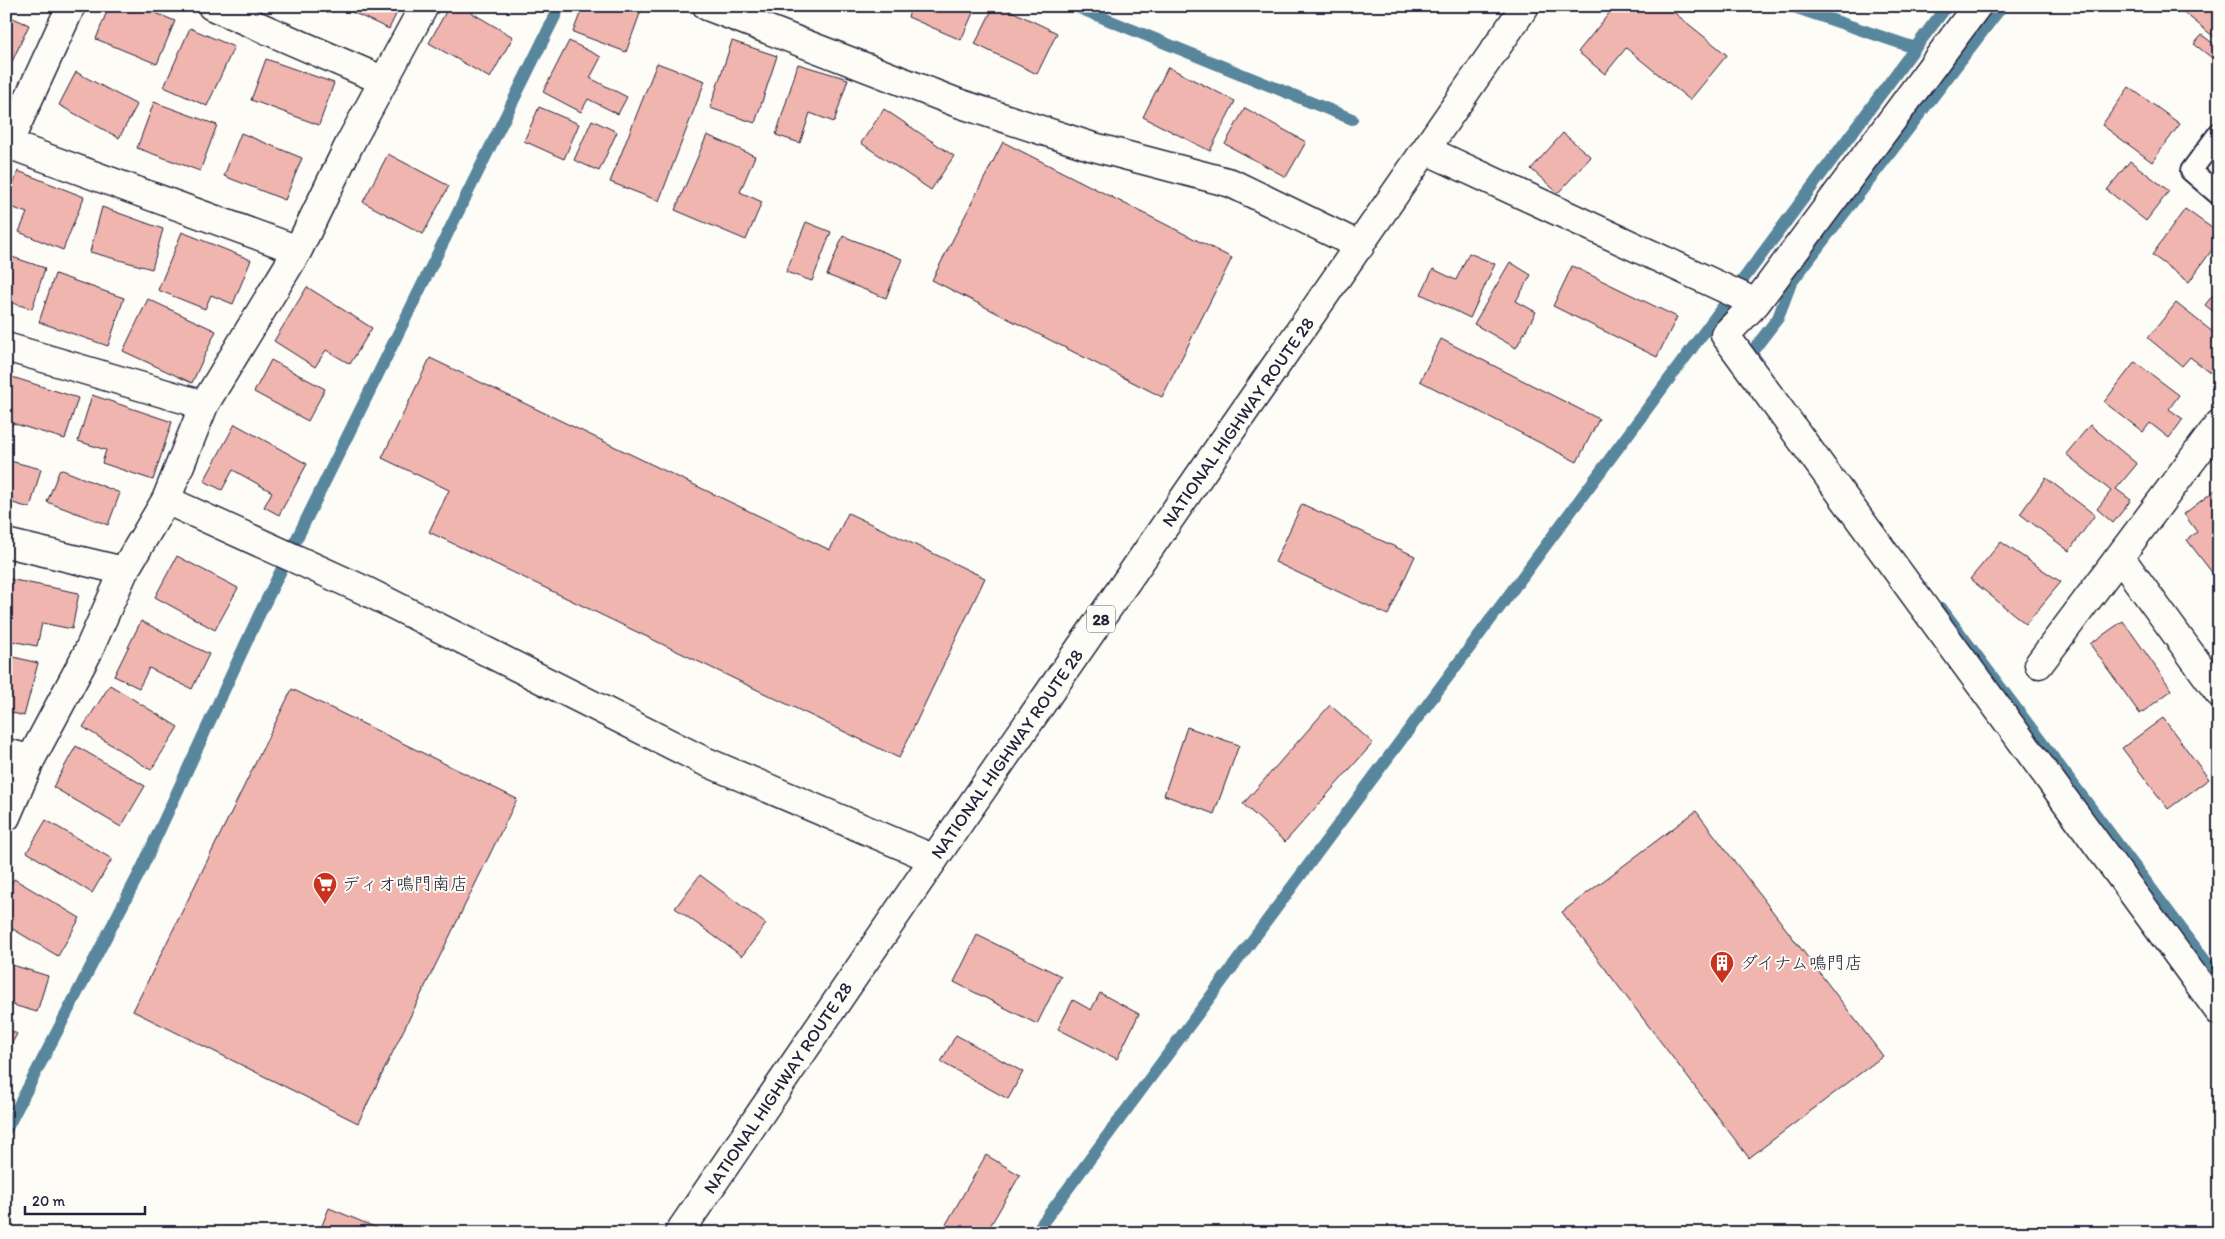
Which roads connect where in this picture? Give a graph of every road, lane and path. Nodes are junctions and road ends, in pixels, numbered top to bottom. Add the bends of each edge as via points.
1 (71, 6) edge
2 (212, 6) edge
3 (424, 6) edge
4 (707, 6) edge
5 (1525, 6) edge
6 (1977, 6) edge
7 (382, 80) junction
8 (2219, 133) edge
9 (7, 146) edge
10 (1426, 150) junction
11 (2219, 195) edge
12 (1360, 246) junction
13 (298, 250) junction
14 (1756, 303) junction
15 (6, 347) edge
16 (204, 406) junction
17 (2219, 424) edge
18 (166, 500) junction
19 (6, 543) edge
20 (2120, 556) junction
21 (124, 571) junction
22 (2039, 664) dead end
23 (2219, 693) edge
24 (19, 756) edge
25 (6, 817) edge
26 (934, 859) junction
27 (2219, 1011) edge
28 (679, 1233) edge

1 - 9 main road
2 - 7 main road
3 - 7 main road
4 - 12 main road via 958,104 1090,146 1231,183
5 - 10 main road, NATIONAL HIGHWAY ROUTE 28 / 28
6 - 14 main road
7 - 13 main road
8 - 11 lane via 2192,171
9 - 13 main road
10 - 12 main road, NATIONAL HIGHWAY ROUTE 28 / 28
10 - 14 main road
12 - 26 main road, NATIONAL HIGHWAY ROUTE 28 / 28
13 - 16 main road
14 - 27 main road via 1725,335
15 - 16 main road
16 - 18 main road
17 - 20 main road
18 - 21 main road
18 - 26 main road via 366,591 702,760
19 - 21 main road
20 - 22 main road
20 - 23 main road
21 - 24 main road via 87,654
24 - 25 main road
26 - 28 main road, NATIONAL HIGHWAY ROUTE 28 / 28

